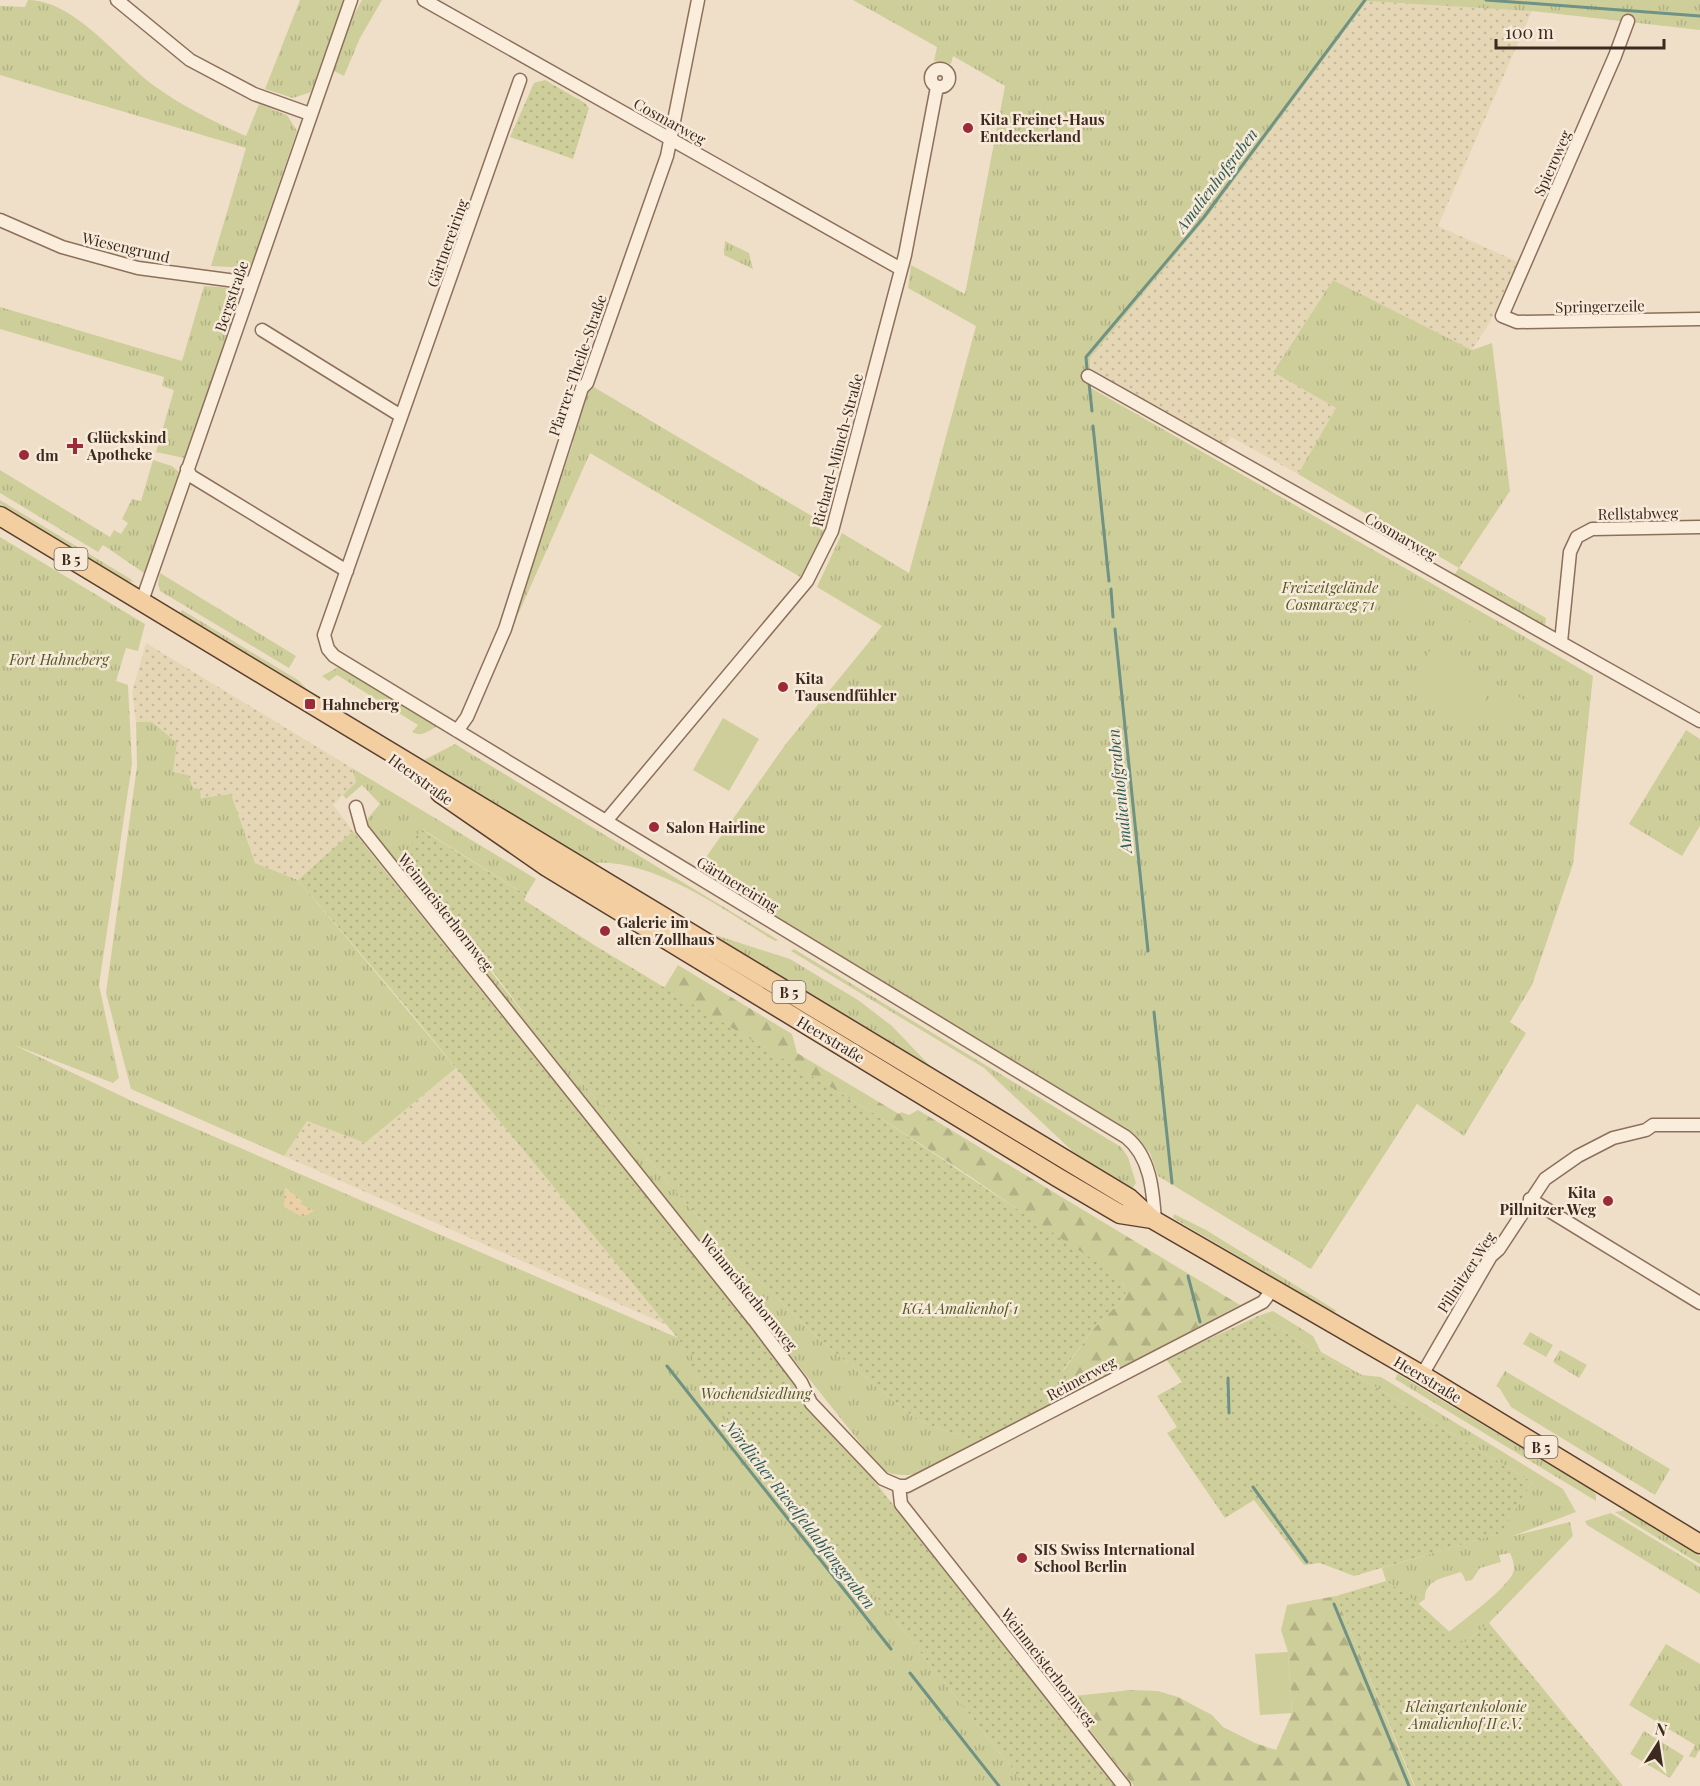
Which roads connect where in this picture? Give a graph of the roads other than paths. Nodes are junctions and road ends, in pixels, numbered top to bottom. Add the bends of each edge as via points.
1 (117, 0) edge
2 (351, 0) edge
3 (424, 0) edge
4 (698, 0) edge
5 (1628, 21) dead end
6 (520, 80) dead end
7 (937, 87) dead end
8 (310, 114) junction
9 (671, 139) junction
10 (0, 220) edge
11 (901, 269) junction
12 (251, 283) junction
13 (1503, 316) joint
14 (1700, 319) edge
15 (262, 330) dead end
16 (1089, 376) dead end
17 (401, 416) junction
18 (187, 469) junction
19 (0, 516) edge
20 (1700, 527) edge
21 (347, 572) junction
22 (142, 602) junction
23 (1561, 642) junction
24 (1700, 721) edge
25 (457, 731) junction
26 (356, 807) dead end
27 (606, 822) junction
28 (1700, 1125) edge
29 (1530, 1199) junction
30 (1154, 1220) junction
31 (1272, 1290) junction
32 (1700, 1304) edge
33 (1422, 1375) junction
34 (899, 1486) junction
35 (1700, 1544) edge
36 (1124, 1786) edge

1 - 8 street via 190,60 254,94
2 - 8 street, Bergstraße
3 - 9 street, Cosmarweg
4 - 9 street, Pfarrer-Theile-Straße
5 - 13 street, Spieroweg
6 - 17 street, Gärtnereiring
7 - 11 street, Richard-Münch-Straße
8 - 12 street, Bergstraße
9 - 11 street, Cosmarweg
9 - 25 street, Pfarrer-Theile-Straße via 591,373 582,388 506,629
10 - 12 street, Wiesengrund via 62,247 138,268
11 - 27 street, Richard-Münch-Straße via 832,531 810,577
12 - 18 street, Bergstraße
13 - 14 street, Springerzeile via 1516,322
15 - 17 street
16 - 23 street, Cosmarweg
17 - 21 street, Gärtnereiring
18 - 21 street via 191,476
18 - 22 street, Bergstraße
19 - 22 main road, Heerstraße / B 5
20 - 23 street, Rellstabweg via 1592,529 1577,537 1570,552
21 - 25 street, Gärtnereiring via 324,635 328,649
22 - 30 main road, Heerstraße / B 5 via 1120,1193
23 - 24 street, Cosmarweg
25 - 27 street, Gärtnereiring
26 - 34 street, Weinmeisterhornweg via 362,829 754,1320 801,1382 811,1403 883,1479
27 - 30 street, Gärtnereiring via 1126,1137 1144,1160 1154,1194
28 - 29 street, Pillnitzer Weg via 1653,1125 1613,1138 1545,1179
29 - 32 street
29 - 33 street, Pillnitzer Weg via 1491,1256
30 - 31 main road, Heerstraße / B 5
31 - 33 main road, Heerstraße / B 5
31 - 34 street, Reimerweg via 1263,1302 907,1486
33 - 35 main road, Heerstraße / B 5
34 - 36 street, Weinmeisterhornweg via 901,1504

